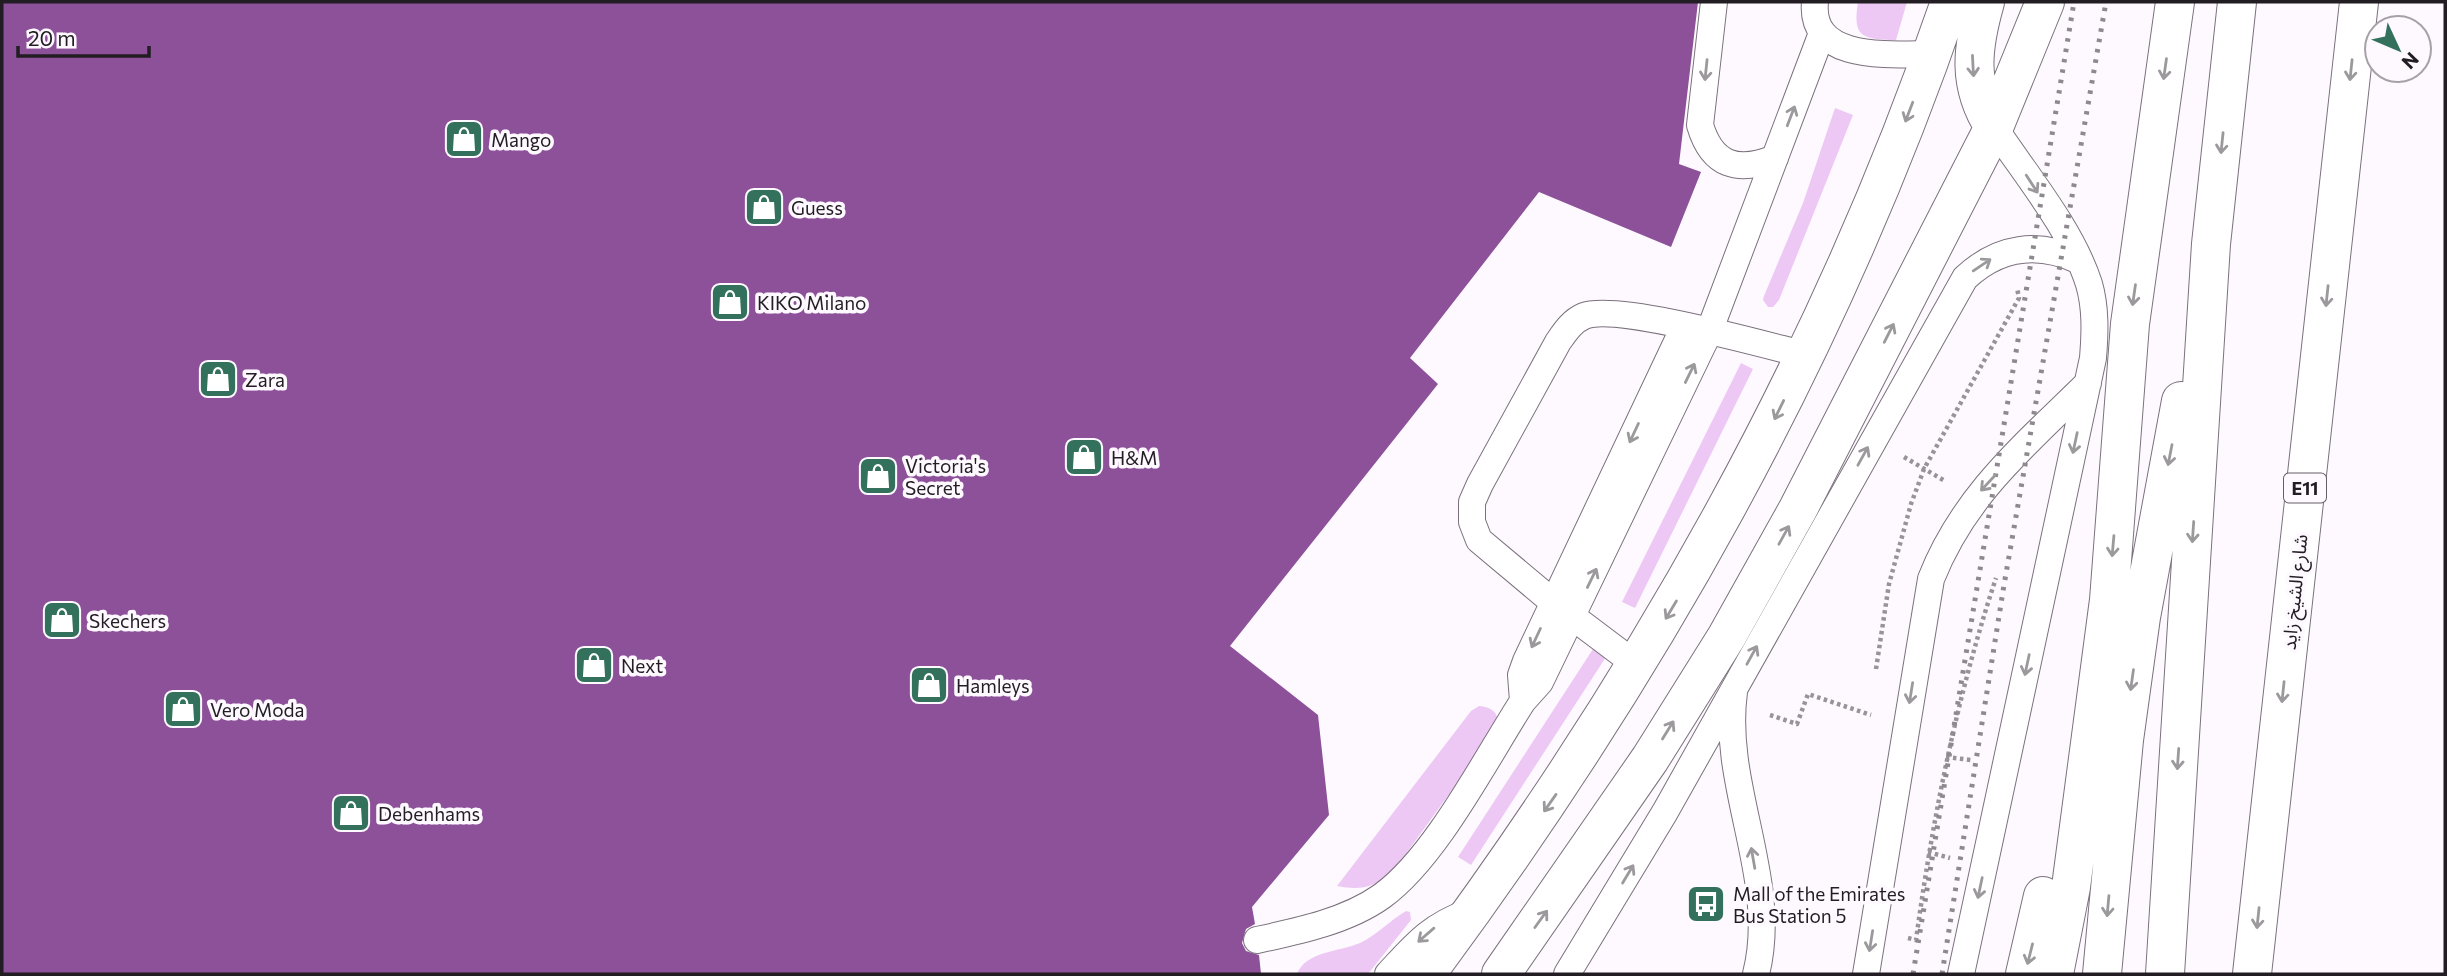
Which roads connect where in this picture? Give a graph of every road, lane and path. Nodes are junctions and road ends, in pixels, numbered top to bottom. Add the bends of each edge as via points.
1 (1714, 2) edge
2 (1815, 2) edge
3 (1950, 2) edge
4 (1985, 2) edge
5 (2045, 2) edge
6 (2175, 2) edge
7 (2237, 2) edge
8 (2359, 2) edge
9 (1822, 33) junction
10 (1932, 54) junction
11 (1994, 127) junction
12 (1775, 158) junction
13 (2211, 244) junction
14 (2080, 261) junction
15 (1697, 329) junction
16 (1806, 355) junction
17 (2088, 383) junction
18 (1918, 465) dead end
19 (1931, 472) dead end
20 (1996, 578) dead end
21 (2109, 600) junction
22 (1563, 610) junction
23 (1638, 666) junction
24 (1735, 685) junction
25 (1770, 715) dead end
26 (1871, 715) dead end
27 (1474, 910) junction
28 (1873, 931) junction
29 (1257, 940) dead end
30 (1388, 974) edge
31 (1426, 974) edge
32 (1501, 974) edge
33 (1567, 974) edge
34 (1756, 974) edge
35 (1866, 974) edge
36 (1961, 974) edge
37 (2025, 974) edge
38 (2054, 974) edge
39 (2102, 974) edge
40 (2165, 974) edge
41 (2252, 974) edge

1 -> 12 lane via 1700,125 1704,139 1711,151 1735,165 1749,167
2 - 9 lane
3 - 10 main road
4 -> 11 main road via 1973,51 1973,72 1983,110
5 - 11 main road
6 -> 21 main road via 2130,324
7 -> 13 main road
8 -> 41 main road, شارع الشيخ زايد / E11
9 - 10 lane via 1860,52
12 -> 9 lane
10 -> 16 main road
11 -> 14 lane
32 -> 11 main road via 1643,770 1727,636 1798,509
12 - 15 lane
13 -> 39 main road via 2141,617 2124,740
13 -> 40 main road
14 - 17 lane via 2094,309
24 -> 14 lane via 1965,278 2011,250 2046,249
15 - 16 lane
15 - 22 lane
15 - 22 lane via 1601,312 1583,316 1568,327 1480,484 1472,502 1472,522 1479,540
16 -> 23 main road via 1726,512
17 -> 28 lane via 1985,485 1954,529 1938,562 1925,606
17 -> 36 lane
18 - 19 path
20 - 28 path via 1976,636 1946,757 1916,940
21 -> 37 main road
21 - 38 main road via 2071,887
22 - 23 lane
22 - 29 lane via 1540,682 1523,701 1430,848 1405,876 1352,913
23 -> 27 main road
33 -> 24 lane
34 -> 24 lane via 1763,922 1733,744
25 - 26 path via 1797,724 1808,694
27 -> 30 lane via 1442,922
27 - 31 main road
28 -> 35 lane

